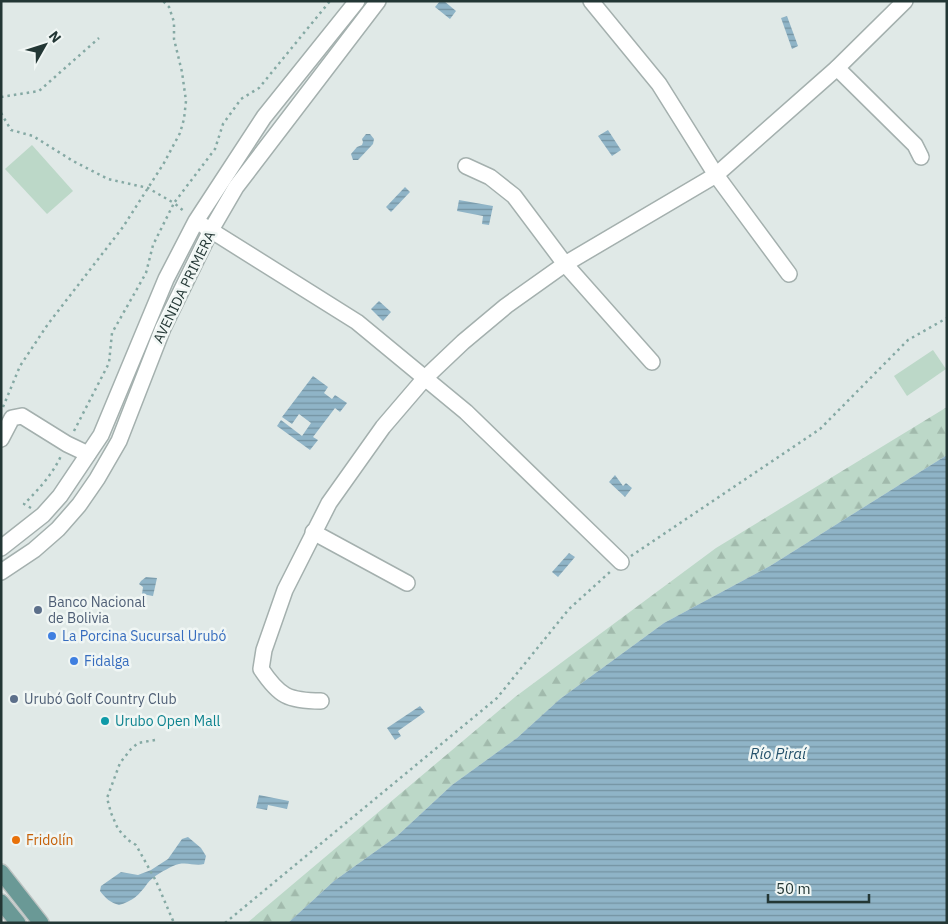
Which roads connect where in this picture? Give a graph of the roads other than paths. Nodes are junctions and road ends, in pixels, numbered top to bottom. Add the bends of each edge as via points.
1 (357, 1) edge
2 (378, 1) edge
3 (591, 1) edge
4 (905, 1) edge
5 (837, 68) junction
6 (922, 157) dead end
7 (466, 166) dead end
8 (716, 175) junction
9 (196, 221) junction
10 (211, 230) junction
11 (565, 264) junction
12 (788, 274) dead end
13 (652, 362) dead end
14 (425, 378) junction
15 (1, 439) edge
16 (88, 454) junction
17 (313, 532) junction
18 (1, 548) edge
19 (621, 562) road end
20 (1, 572) edge
21 (407, 583) dead end
22 (321, 702) dead end
23 (1, 872) edge
24 (1, 902) edge
25 (18, 923) edge
26 (41, 923) edge

1 - 9 street, AVENIDA PRIMERA via 264,117
2 - 10 street, AVENIDA PRIMERA via 236,187
3 - 8 street via 659,84
4 - 5 street
5 - 6 street via 915,145
5 - 8 street
7 - 11 street via 490,177 514,196
8 - 11 street
8 - 12 street
9 - 10 street
9 - 16 street, AVENIDA PRIMERA via 162,288 101,435
10 - 14 street via 357,322
10 - 20 street, AVENIDA PRIMERA via 163,328 119,441 97,479 58,529
11 - 13 street
11 - 14 street via 506,306
14 - 17 street via 383,427 329,503
14 - 19 street via 466,412
15 - 16 street via 12,418 22,416
16 - 18 street, AVENIDA PRIMERA via 43,515
17 - 21 street
17 - 22 street via 285,590 264,650 261,669 273,686 288,698
23 - 26 main road
24 - 25 main road

